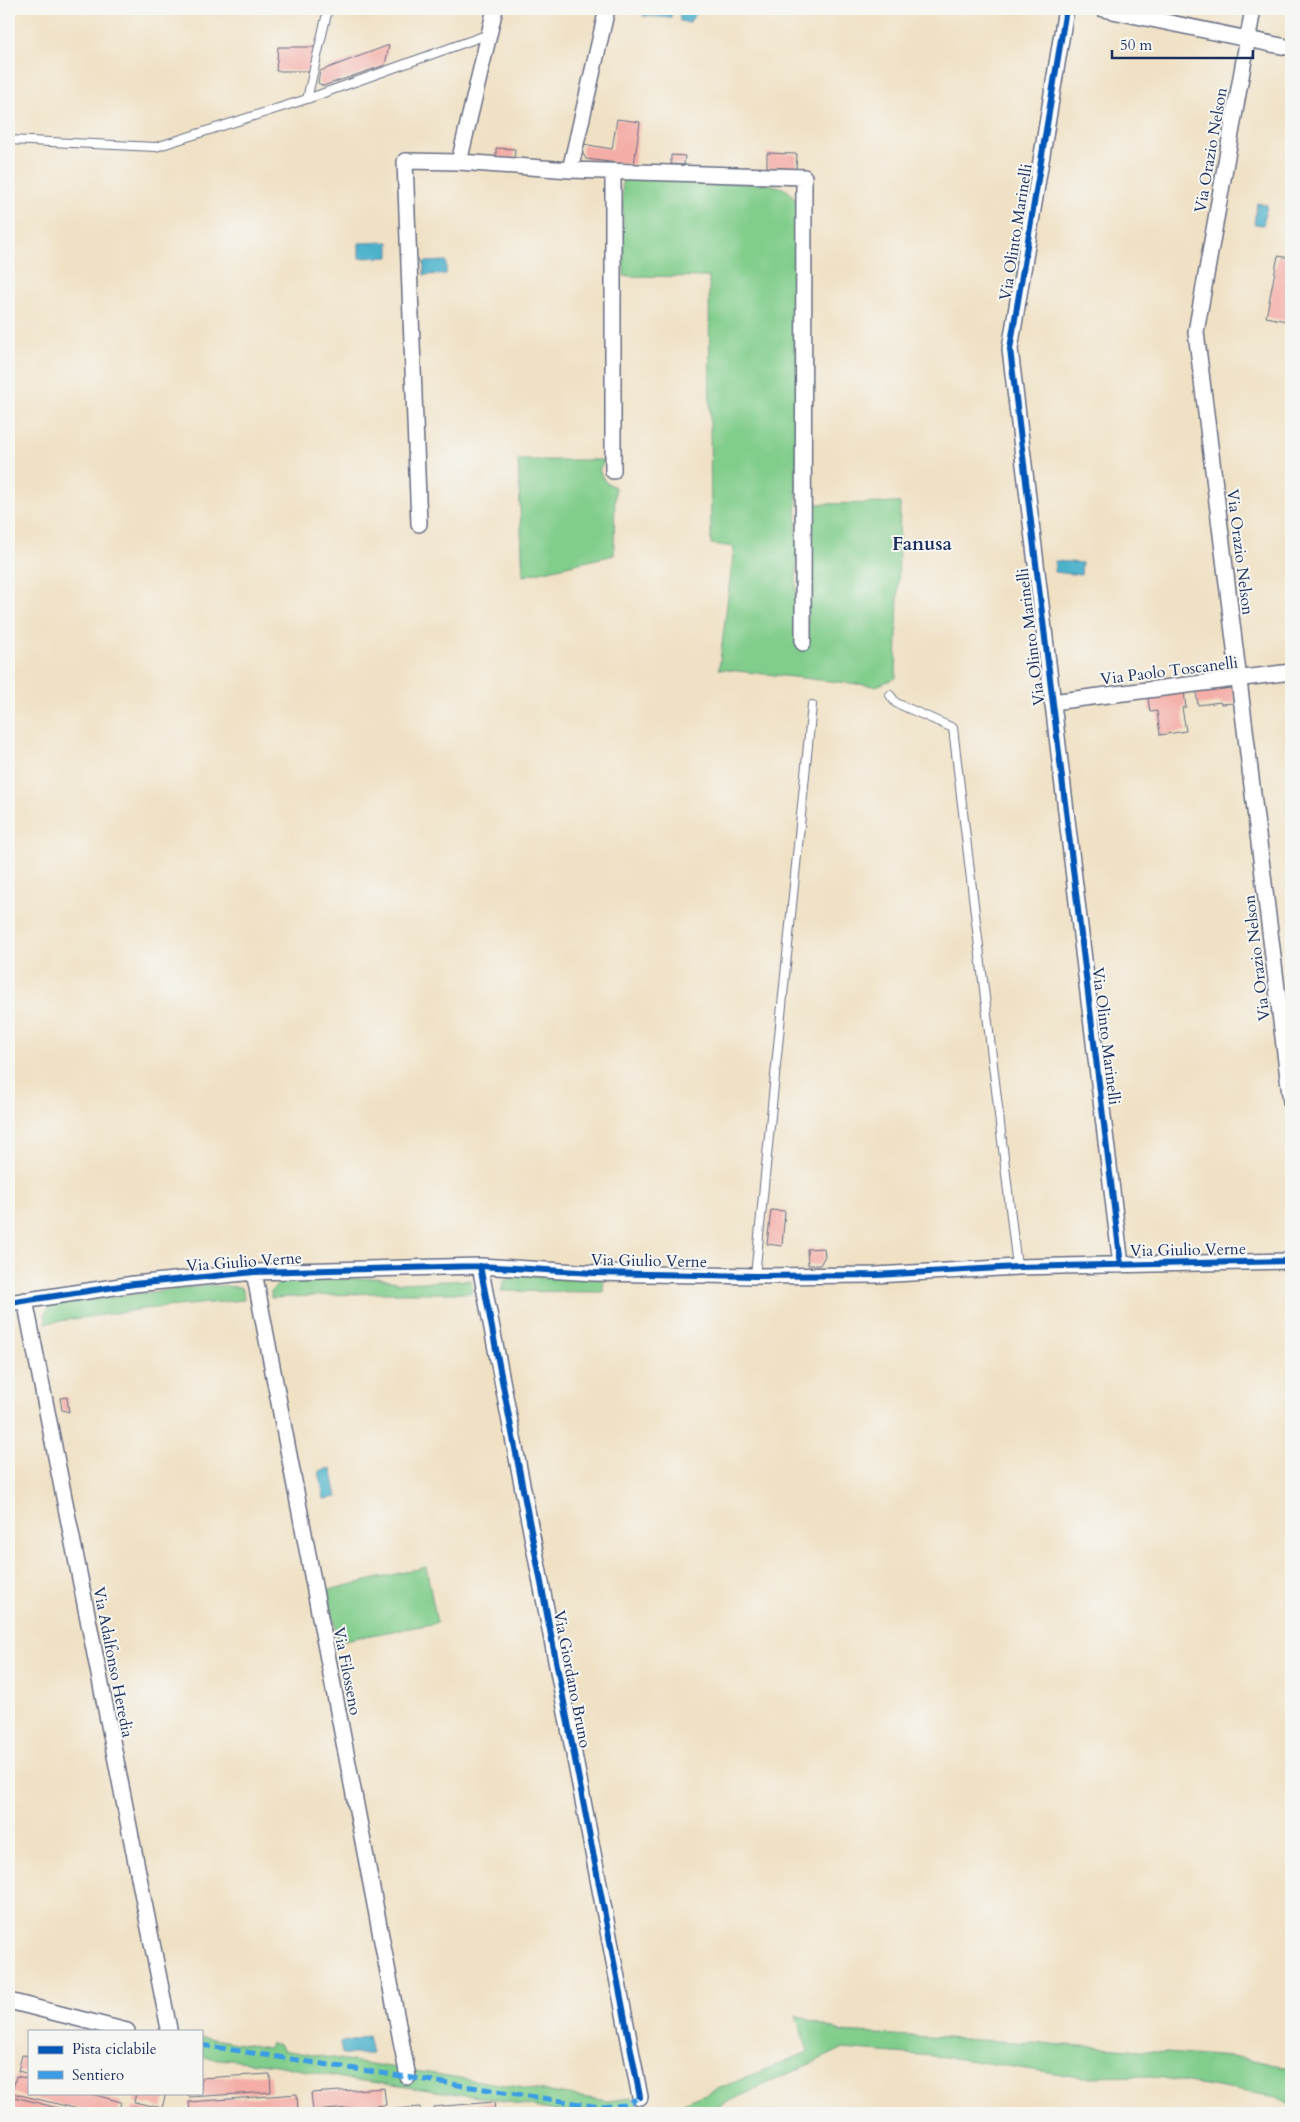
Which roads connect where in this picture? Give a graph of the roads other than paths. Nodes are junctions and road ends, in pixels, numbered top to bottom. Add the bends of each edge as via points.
1 (328, 9) edge
2 (495, 9) edge
3 (607, 9) edge
4 (1066, 9) edge
5 (1103, 9) edge
6 (1253, 9) edge
7 (489, 34) junction
8 (1248, 39) junction
9 (1291, 48) edge
10 (307, 99) junction
11 (9, 140) edge
12 (459, 162) junction
13 (570, 170) junction
14 (613, 173) junction
15 (614, 471) dead end
16 (419, 524) dead end
17 (803, 642) dead end
18 (1291, 672) edge
19 (1239, 679) junction
20 (890, 695) dead end
21 (1052, 702) junction
22 (812, 705) dead end
23 (1291, 1102) edge
24 (1291, 1261) edge
25 (1121, 1265) junction
26 (480, 1266) junction
27 (1017, 1267) junction
28 (254, 1272) junction
29 (755, 1276) junction
30 (25, 1300) junction
31 (9, 1303) edge
32 (9, 2001) edge
33 (123, 2030) edge
34 (167, 2030) edge
35 (408, 2077) dead end
36 (640, 2097) dead end

1 - 10 lane
2 - 7 street
3 - 13 street
4 - 21 street, Via Olinto Marinelli via 1010,348
5 - 8 street
6 - 8 street, Via Orazio Nelson
7 - 10 lane
7 - 12 street
8 - 9 street
8 - 19 street, Via Orazio Nelson via 1196,332
10 - 11 lane via 156,147
12 - 13 street
12 - 16 street via 405,161
13 - 14 street
14 - 15 street
14 - 17 street via 804,177
18 - 19 street, Via Paolo Toscanelli
19 - 21 street, Via Paolo Toscanelli
19 - 23 street, Via Orazio Nelson
20 - 27 lane via 896,703 953,728
21 - 25 street, Via Olinto Marinelli
22 - 29 lane
24 - 25 street, Via Giulio Verne
25 - 27 street, Via Giulio Verne
26 - 28 street, Via Giulio Verne
26 - 29 street, Via Giulio Verne via 594,1273
26 - 36 street, Via Giordano Bruno
27 - 29 street, Via Giulio Verne via 876,1275
28 - 30 street, Via Giulio Verne via 134,1284
28 - 35 street, Via Filosseno
30 - 31 street, Via Giulio Verne
30 - 34 street, Via Adalfonso Heredia
32 - 33 street

